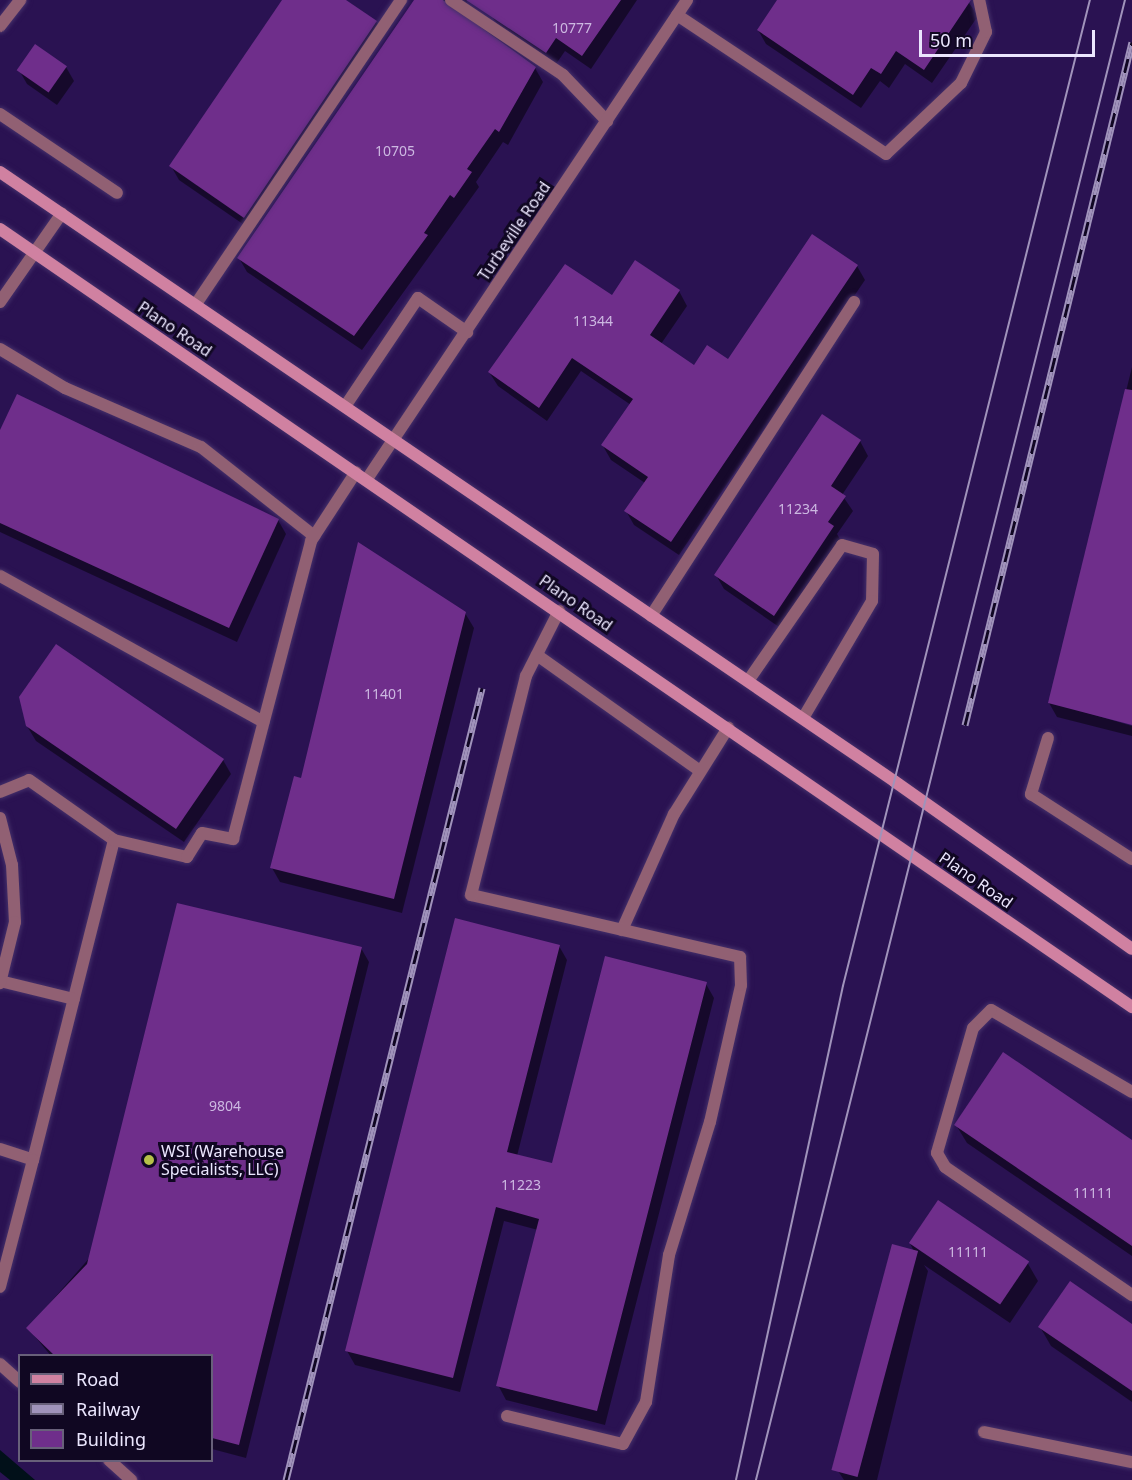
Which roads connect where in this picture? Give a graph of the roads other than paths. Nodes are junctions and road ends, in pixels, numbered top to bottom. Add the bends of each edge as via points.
1 (20, 0) edge
2 (401, 0) edge
3 (451, 0) edge
4 (687, 0) edge
5 (979, 0) edge
6 (677, 15) junction
7 (0, 26) edge
8 (0, 114) edge
9 (607, 121) junction
10 (0, 172) edge
11 (117, 194) dead end
12 (62, 213) junction
13 (0, 229) edge
14 (34, 253) junction
15 (0, 302) edge
16 (854, 302) dead end
17 (196, 304) junction
18 (467, 332) junction
19 (0, 349) edge
20 (346, 405) junction
21 (396, 439) junction
22 (356, 472) junction
23 (367, 480) junction
24 (314, 536) junction
25 (0, 576) edge
26 (559, 611) junction
27 (651, 616) junction
28 (537, 655) junction
29 (748, 681) junction
30 (803, 718) junction
31 (263, 722) junction
32 (728, 728) junction
33 (1048, 738) dead end
34 (700, 771) junction
35 (0, 792) edge
36 (0, 818) edge
37 (114, 840) junction
38 (1132, 860) edge
39 (622, 930) junction
40 (1132, 949) edge
41 (0, 982) edge
42 (74, 999) junction
43 (1132, 1007) edge
44 (1132, 1092) edge
45 (0, 1149) edge
46 (33, 1160) junction
47 (0, 1287) edge
48 (1132, 1295) edge
49 (0, 1364) edge
50 (18, 1380) edge
51 (507, 1416) dead end
52 (984, 1432) dead end
53 (110, 1462) edge
54 (1132, 1462) edge
55 (131, 1480) edge

1 - 7 street
2 - 17 street
3 - 9 street via 563,75
4 - 6 street, Turbeville Road
5 - 6 street via 986,32 961,83 886,154
6 - 9 street, Turbeville Road
8 - 11 street
9 - 18 street, Turbeville Road
10 - 12 main road, Plano Road
12 - 14 street
12 - 17 main road, Plano Road
13 - 14 main road, Plano Road
14 - 15 street
14 - 22 main road, Plano Road
16 - 27 street
17 - 20 main road, Plano Road
18 - 20 street via 418,298
18 - 21 street, Turbeville Road
19 - 24 street via 65,388 201,447
20 - 21 main road, Plano Road
21 - 23 street, Turbeville Road
21 - 27 main road, Plano Road
22 - 23 main road, Plano Road
22 - 24 street
23 - 26 main road, Plano Road
24 - 31 street
25 - 31 street
26 - 28 street
26 - 32 main road, Plano Road
27 - 29 main road, Plano Road
28 - 34 street
28 - 39 street via 526,676 471,895
29 - 30 main road, Plano Road
29 - 30 street via 842,545 873,554 872,601
30 - 40 main road, Plano Road
31 - 37 street via 233,839 202,833 187,857
32 - 34 street
32 - 43 main road, Plano Road
33 - 38 street via 1031,794
34 - 39 street via 674,814
35 - 37 street via 29,780
36 - 41 street via 12,865 15,922
37 - 42 street
39 - 51 street via 740,957 741,985 710,1122 669,1256 646,1402 623,1444
41 - 42 street
42 - 46 street
44 - 48 street via 991,1010 974,1028 937,1153 945,1167
45 - 46 street
46 - 47 street
49 - 50 street
52 - 54 street
53 - 55 street

